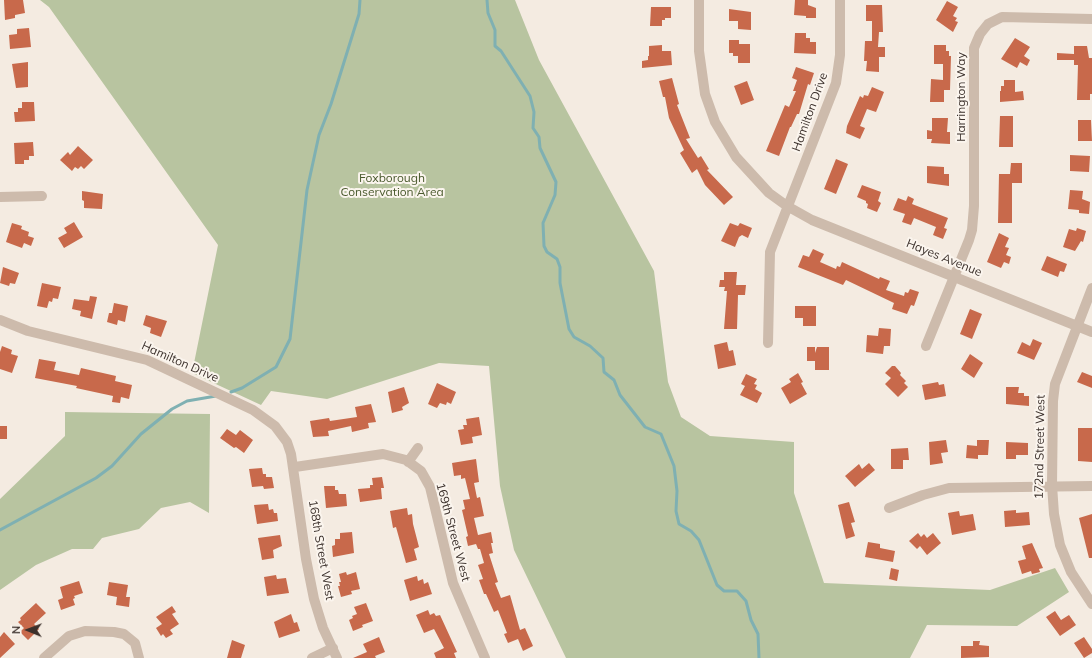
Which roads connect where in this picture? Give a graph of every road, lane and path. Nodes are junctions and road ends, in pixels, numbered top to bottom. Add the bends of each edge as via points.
1 (699, 0) edge
2 (840, 0) edge
3 (1092, 19) edge
4 (42, 196) dead end
5 (0, 197) edge
6 (787, 206) junction
7 (953, 276) junction
8 (1092, 288) edge
9 (0, 320) edge
10 (1077, 326) junction
11 (1092, 332) edge
12 (768, 343) dead end
13 (926, 346) dead end
14 (418, 448) dead end
15 (408, 462) junction
16 (294, 467) junction
17 (1052, 485) junction
18 (1092, 486) edge
19 (889, 508) dead end
20 (1092, 604) edge
21 (335, 653) edge
22 (44, 658) edge
23 (139, 658) edge
24 (312, 658) edge
25 (485, 658) edge

1 - 6 street, Hayes Avenue via 699,51 705,94 715,122 736,157 769,193
2 - 6 street, Hamilton Drive via 840,56 836,83
3 - 7 street, Harrington Way via 1002,17 988,24 980,34 974,48 973,220 970,240
4 - 5 street
6 - 7 street, Hayes Avenue via 812,220
6 - 12 street, Hamilton Drive via 770,252
7 - 10 street, Hayes Avenue
7 - 13 street, Harrington Way
8 - 10 street, 172nd Street West
9 - 16 street, Hamilton Drive via 28,331 147,360 253,410 268,419 282,434
10 - 11 street, Hayes Avenue
10 - 17 street, 172nd Street West via 1057,375 1053,393
14 - 15 street
15 - 16 street, 169th Street West via 393,455 377,454
15 - 25 street, 169th Street West via 421,471 430,487 453,583
16 - 21 street, 168th Street West via 310,580 323,628
17 - 18 street
17 - 19 street via 949,488
17 - 20 street, 172nd Street West via 1060,545 1071,572
21 - 24 street
22 - 23 street via 69,636 85,631 124,634 138,647

